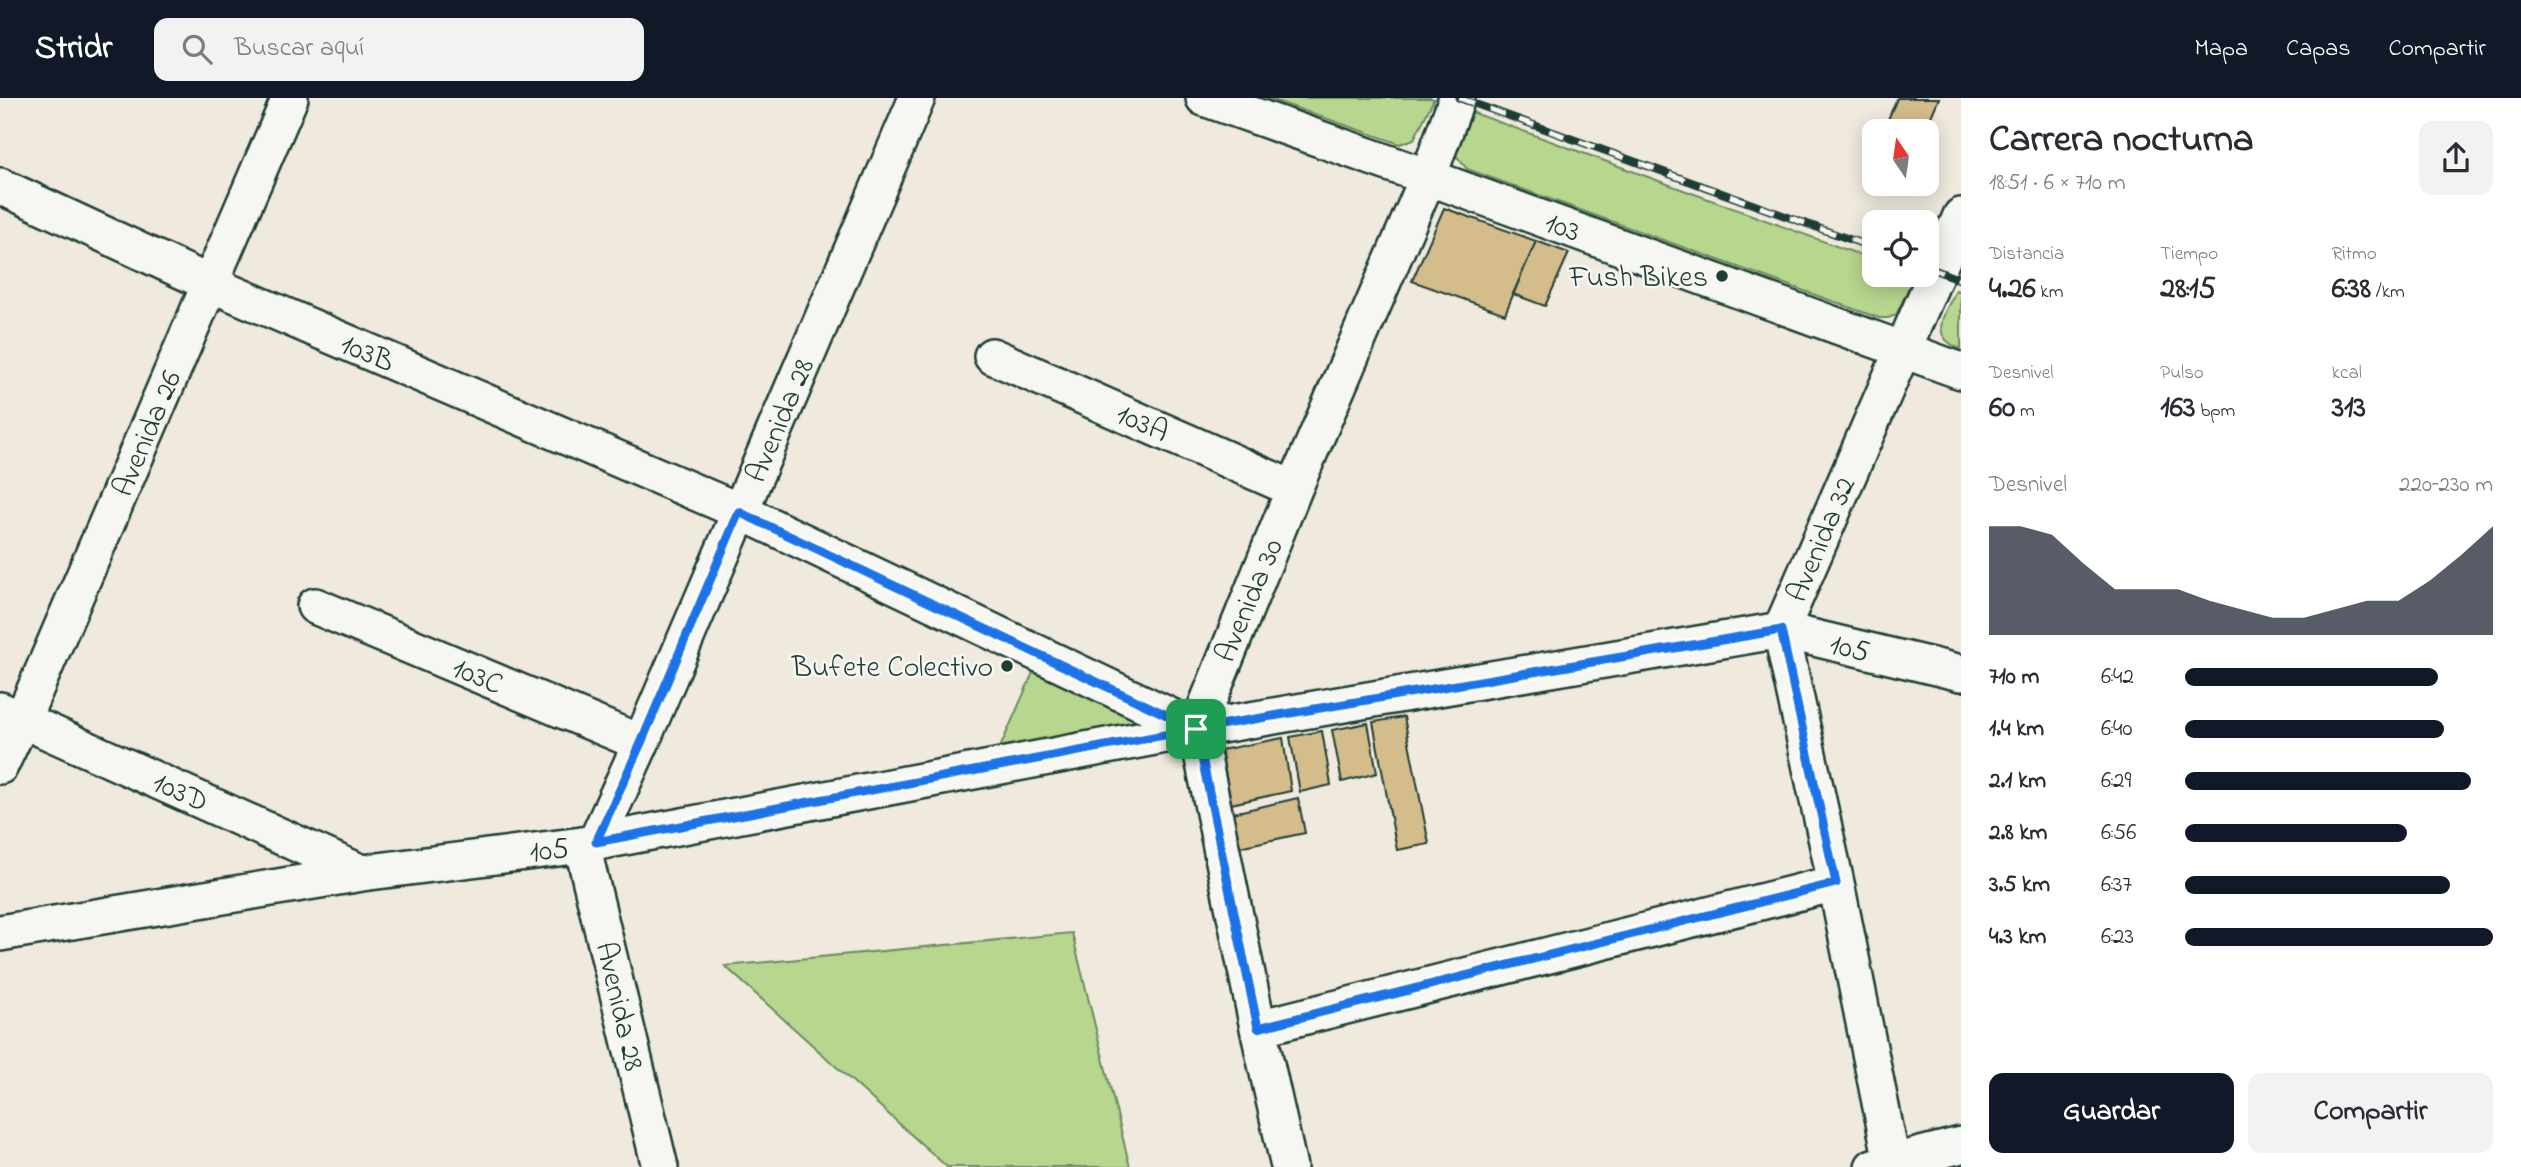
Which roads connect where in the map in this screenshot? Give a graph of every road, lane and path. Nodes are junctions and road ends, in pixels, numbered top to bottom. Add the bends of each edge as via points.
1 (290, 98) edge
2 (917, 98) edge
3 (1204, 98) edge
4 (1457, 98) edge
5 (1428, 177) junction
6 (0, 186) edge
7 (1961, 216) edge
8 (211, 284) junction
9 (1902, 350) junction
10 (992, 356) dead end
11 (1961, 371) edge
12 (1294, 489) junction
13 (739, 512) junction
14 (315, 606) dead end
15 (1781, 630) junction
16 (1961, 673) edge
17 (11, 715) edge
18 (1196, 729) junction
19 (641, 743) junction
20 (0, 766) edge
21 (589, 843) junction
22 (362, 873) junction
23 (1836, 883) junction
24 (0, 933) edge
25 (1258, 1028) junction
26 (1961, 1145) edge
27 (1886, 1166) edge
28 (660, 1167) edge
29 (1289, 1167) edge

1 - 8 street, Avenida 26
2 - 13 street, Avenida 28
3 - 5 street, 103
4 - 5 street, Avenida 30
5 - 9 street, 103
5 - 12 street, Avenida 30
6 - 8 street, 103B
7 - 9 street, Avenida 32
8 - 13 street, 103B
8 - 17 street, Avenida 26
9 - 11 street, 103
9 - 15 street, Avenida 32
10 - 12 street, 103A
12 - 18 street, Avenida 30
13 - 18 street, 103B
13 - 19 street, Avenida 28
14 - 19 street, 103C
15 - 16 street, 105
15 - 18 street, 105
15 - 23 street, Avenida 32
17 - 20 street, Avenida 26
17 - 22 street, 103D
18 - 21 street, 105
18 - 25 street
19 - 21 street, Avenida 28
21 - 22 street, 105
21 - 28 street, Avenida 28
22 - 24 street, 105
23 - 25 street
23 - 27 street, Avenida 32
25 - 29 street
26 - 27 street

